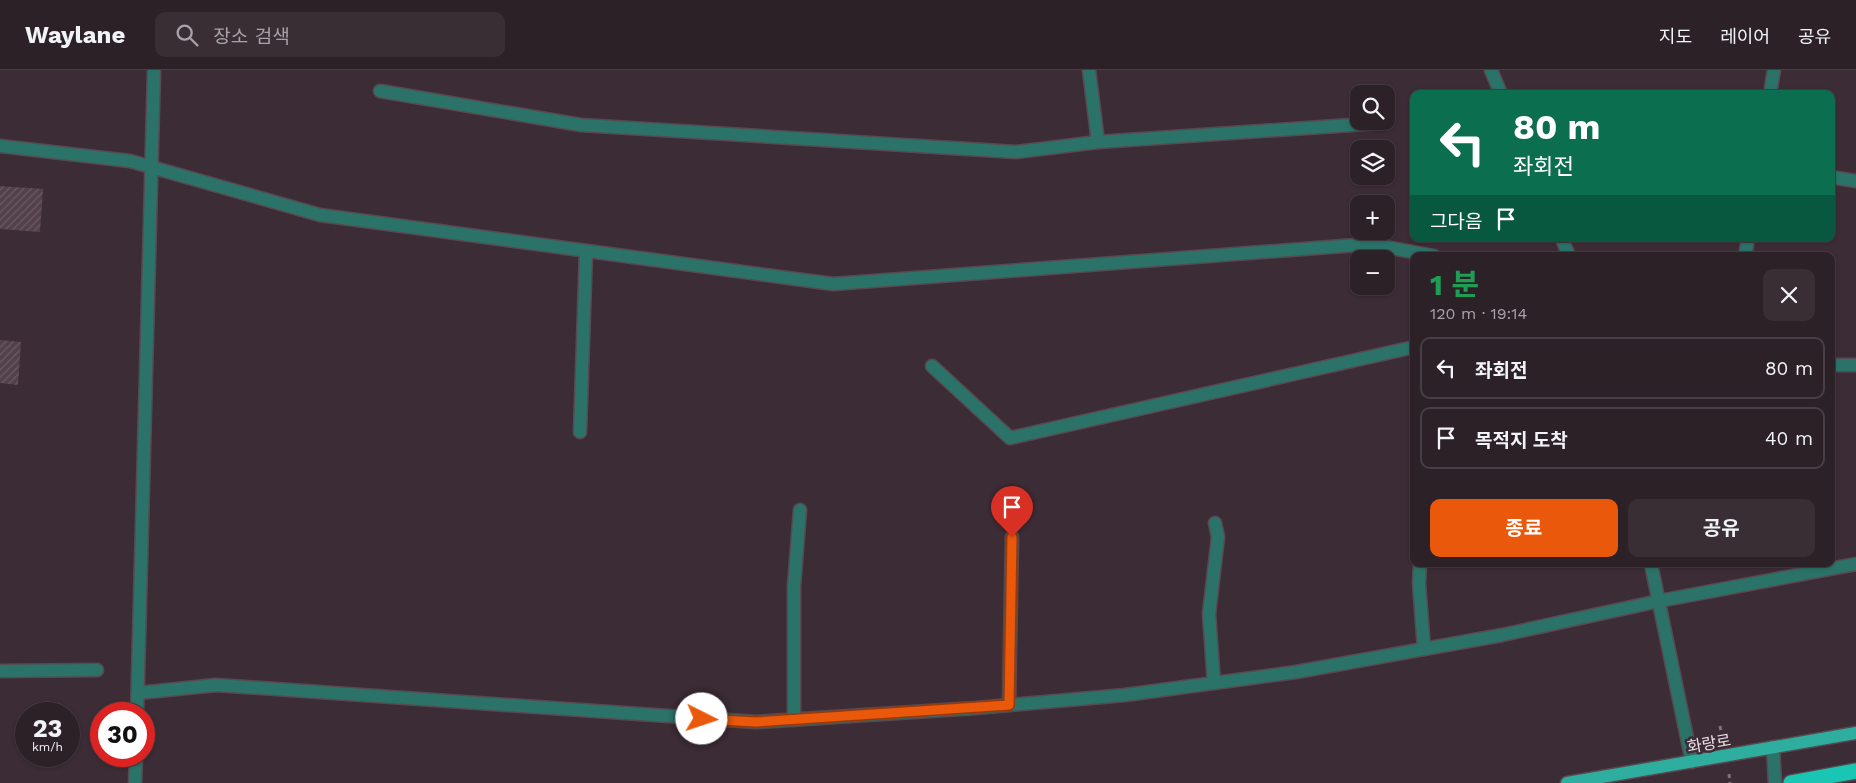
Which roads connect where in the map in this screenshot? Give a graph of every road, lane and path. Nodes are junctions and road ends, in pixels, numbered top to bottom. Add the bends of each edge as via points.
1 (154, 70) edge
2 (1089, 70) edge
3 (1491, 70) edge
4 (1774, 70) edge
5 (1499, 90) edge
6 (1771, 90) edge
7 (380, 91) dead end
8 (1350, 124) edge
9 (1098, 142) junction
10 (0, 146) edge
11 (153, 167) junction
12 (1835, 178) edge
13 (1856, 181) edge
14 (586, 251) junction
15 (1413, 252) edge
16 (1410, 348) edge
17 (1835, 365) edge
18 (1856, 365) edge
19 (932, 366) dead end
20 (580, 432) dead end
21 (800, 510) dead end
22 (1215, 523) dead end
23 (1012, 537) dead end
24 (1856, 564) edge
25 (1420, 567) edge
26 (1652, 567) edge
27 (1659, 601) junction
28 (1424, 649) junction
29 (98, 670) dead end
30 (0, 672) edge
31 (1214, 683) junction
32 (138, 693) junction
33 (138, 702) edge
34 (1009, 705) junction
35 (794, 720) junction
36 (1856, 733) edge
37 (1773, 747) junction
38 (1692, 762) junction
39 (136, 767) edge
40 (1856, 771) edge
41 (135, 783) edge
42 (1567, 783) edge
43 (1774, 783) edge
44 (1791, 783) edge

1 - 11 street
2 - 9 street
3 - 5 street
4 - 6 street
7 - 9 street via 581,126 1016,152
8 - 9 street
10 - 11 street via 130,160
11 - 14 street via 320,215
11 - 32 street
12 - 13 street
14 - 15 street via 833,284 1370,244
14 - 20 street
16 - 19 street via 1010,438
17 - 18 street
21 - 35 street via 794,586
22 - 31 street via 1218,537 1209,614
23 - 34 street
24 - 27 street
25 - 28 street
26 - 27 street
27 - 28 street
27 - 38 street
28 - 31 street
29 - 30 street
31 - 34 street via 1125,696
32 - 33 street
32 - 35 street via 216,685 747,722
34 - 35 street
36 - 37 main road, 화랑로
37 - 38 main road, 화랑로
37 - 43 street
38 - 42 main road, 화랑로
39 - 41 street
40 - 44 highway

